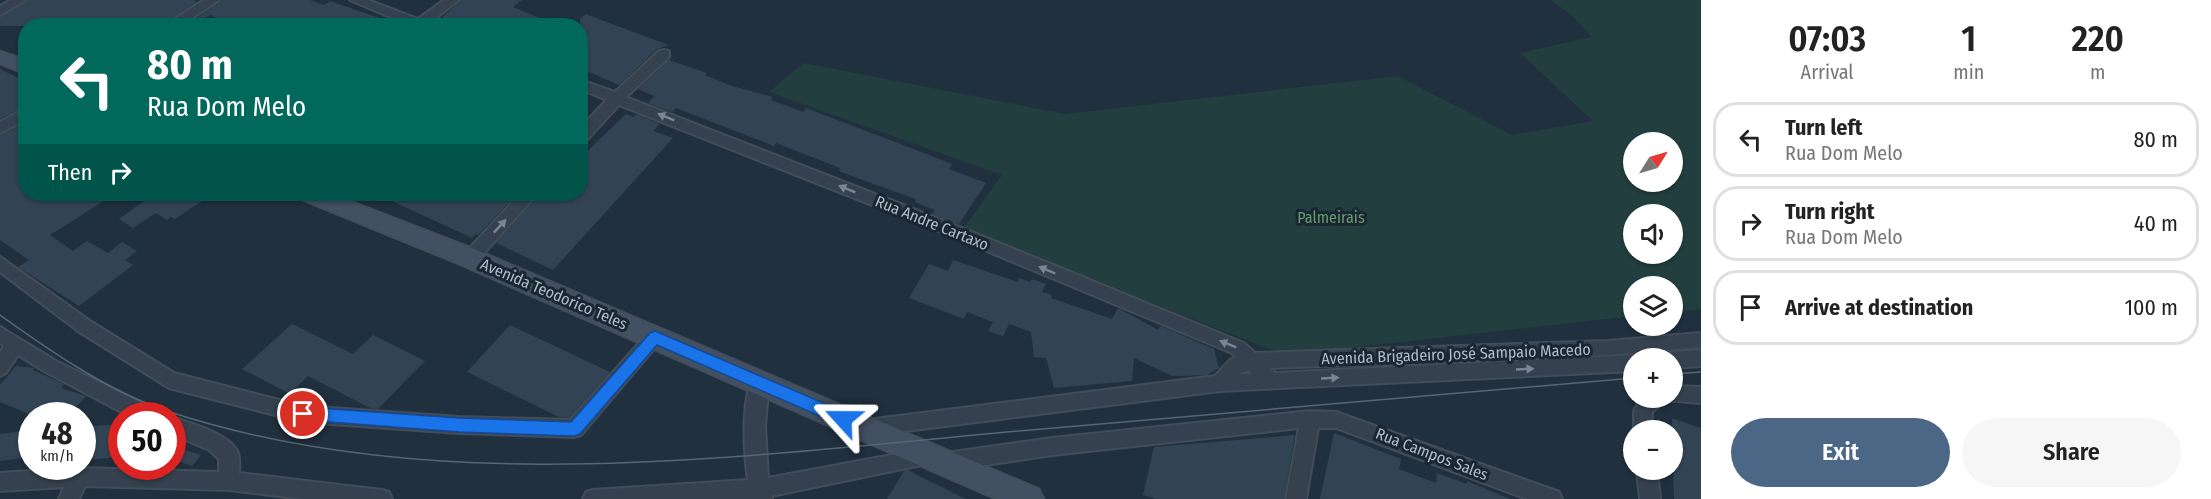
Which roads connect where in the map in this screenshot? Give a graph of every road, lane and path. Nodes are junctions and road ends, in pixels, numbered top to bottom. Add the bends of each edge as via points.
1 (20, 0) edge
2 (213, 0) edge
3 (356, 0) edge
4 (452, 0) edge
5 (0, 11) edge
6 (183, 18) edge
7 (403, 18) edge
8 (430, 18) edge
9 (664, 54) dead end
10 (0, 57) edge
11 (18, 65) edge
12 (588, 87) edge
13 (617, 98) junction
14 (18, 118) edge
15 (0, 128) edge
16 (588, 129) edge
17 (328, 201) edge
18 (523, 201) edge
19 (470, 258) junction
20 (0, 263) edge
21 (655, 337) junction
22 (7, 339) edge
23 (1701, 340) edge
24 (1701, 358) edge
25 (1683, 359) edge
26 (1253, 361) junction
27 (1623, 364) edge
28 (0, 368) edge
29 (1271, 381) junction
30 (760, 382) junction
31 (1220, 383) junction
32 (1683, 394) edge
33 (1701, 395) edge
34 (122, 402) edge
35 (1311, 419) junction
36 (864, 428) junction
37 (186, 431) edge
38 (937, 459) junction
39 (96, 477) edge
40 (32, 480) edge
41 (78, 480) edge
42 (1648, 480) edge
43 (229, 481) junction
44 (0, 482) edge
45 (257, 492) edge
46 (761, 494) edge
47 (617, 498) edge
48 (69, 499) edge
49 (382, 499) edge
50 (593, 499) edge
51 (1029, 499) edge
52 (1296, 499) edge
53 (1552, 499) edge
54 (1650, 499) edge

1 - 5 street
2 - 6 street
3 - 7 street
4 - 8 street
9 - 13 street
10 - 11 main road
12 - 13 street, Rua Andre Cartaxo
13 - 16 street
26 -> 13 street, Rua Andre Cartaxo via 1238,348
14 - 15 street
17 - 19 main road, Avenida Teodorico Teles
19 -> 18 street
19 - 21 main road, Avenida Teodorico Teles
20 - 21 street via 84,326 169,380 303,414 574,429
21 - 30 main road, Avenida Teodorico Teles
22 - 28 street
22 - 34 street
23 - 26 street, Avenida Brigadeiro José Sampaio Macedo via 1608,348
24 - 25 street
26 - 29 street, Rua Andre Cartaxo
26 - 31 street, Avenida Brigadeiro José Sampaio Macedo via 1236,365
29 -> 27 street, Avenida Brigadeiro José Sampaio Macedo
29 - 31 street, Avenida Brigadeiro José Sampaio Macedo
30 - 36 main road, Avenida Teodorico Teles
30 - 46 street via 754,454
31 - 36 street, Avenida Brigadeiro José Sampaio Macedo
32 - 33 street
35 - 38 street
35 - 52 street
35 - 53 street, Rua Campos Sales via 1336,420 1360,427
36 - 38 main road, Avenida Teodorico Teles
37 - 43 street via 216,444 229,455
38 - 46 street
38 - 51 main road, Avenida Teodorico Teles
39 - 43 street
40 - 44 street
41 - 48 street
42 - 54 street
43 - 45 street
45 - 49 street
46 - 47 street
47 - 50 street

